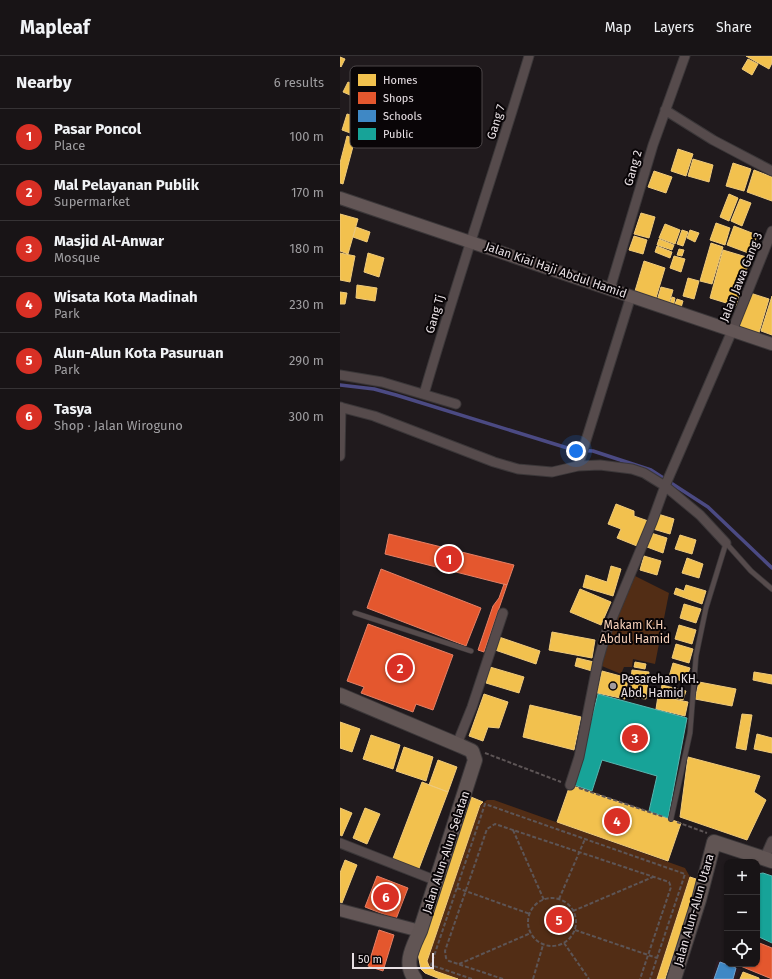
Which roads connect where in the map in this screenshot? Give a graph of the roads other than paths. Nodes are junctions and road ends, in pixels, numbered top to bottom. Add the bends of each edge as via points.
1 (529, 56) edge
2 (685, 56) edge
3 (664, 110) junction
4 (772, 171) edge
5 (340, 198) edge
6 (772, 231) edge
7 (471, 241) junction
8 (610, 289) junction
9 (631, 296) junction
10 (732, 331) junction
11 (772, 344) edge
12 (340, 376) edge
13 (424, 394) junction
14 (456, 404) dead end
15 (340, 407) edge
16 (340, 456) edge
17 (578, 466) junction
18 (666, 484) junction
19 (726, 543) junction
20 (772, 589) edge
21 (354, 613) dead end
22 (504, 613) dead end
23 (471, 651) dead end
24 (340, 695) edge
25 (458, 744) junction
26 (570, 785) road end
27 (671, 819) road end
28 (772, 841) edge
29 (340, 843) edge
30 (768, 860) edge
31 (437, 881) junction
32 (340, 910) edge
33 (420, 931) junction
34 (411, 978) edge
35 (674, 979) edge

1 - 7 street, Gang 7
2 - 3 street, Gang 2
3 - 4 street via 713,140
3 - 8 street, Gang 2
5 - 7 street, Jalan Kiai Haji Abdul Hamid
6 - 10 street, Jalan Jawa Gang 3
7 - 8 street, Jalan Kiai Haji Abdul Hamid
7 - 13 street, Gang Tj via 451,299
8 - 9 street, Jalan Kiai Haji Abdul Hamid
9 - 10 street, Jalan Kiai Haji Abdul Hamid
9 - 17 street
10 - 11 street, Jalan Kiai Haji Abdul Hamid
10 - 18 street, Jalan Jawa Gang 3
12 - 13 street via 382,382
13 - 14 street
15 - 16 street
15 - 17 street via 374,416 518,469 552,472
17 - 18 street via 600,465 632,469
18 - 19 street
18 - 26 street, Jalan Jawa Gang 3 via 606,633 579,757
19 - 20 lane via 751,571
19 - 27 lane via 706,608 696,656 690,733
21 - 23 lane
22 - 25 street
24 - 25 main road
25 - 31 main road, Jalan Alun-Alun Selatan via 472,751 475,760
28 - 30 street
29 - 31 street
30 - 35 main road, Jalan Alun-Alun Utara via 714,842
31 - 33 main road, Jalan Alun-Alun Selatan
32 - 33 street
33 - 34 main road, Jalan Alun-Alun Selatan via 408,963

